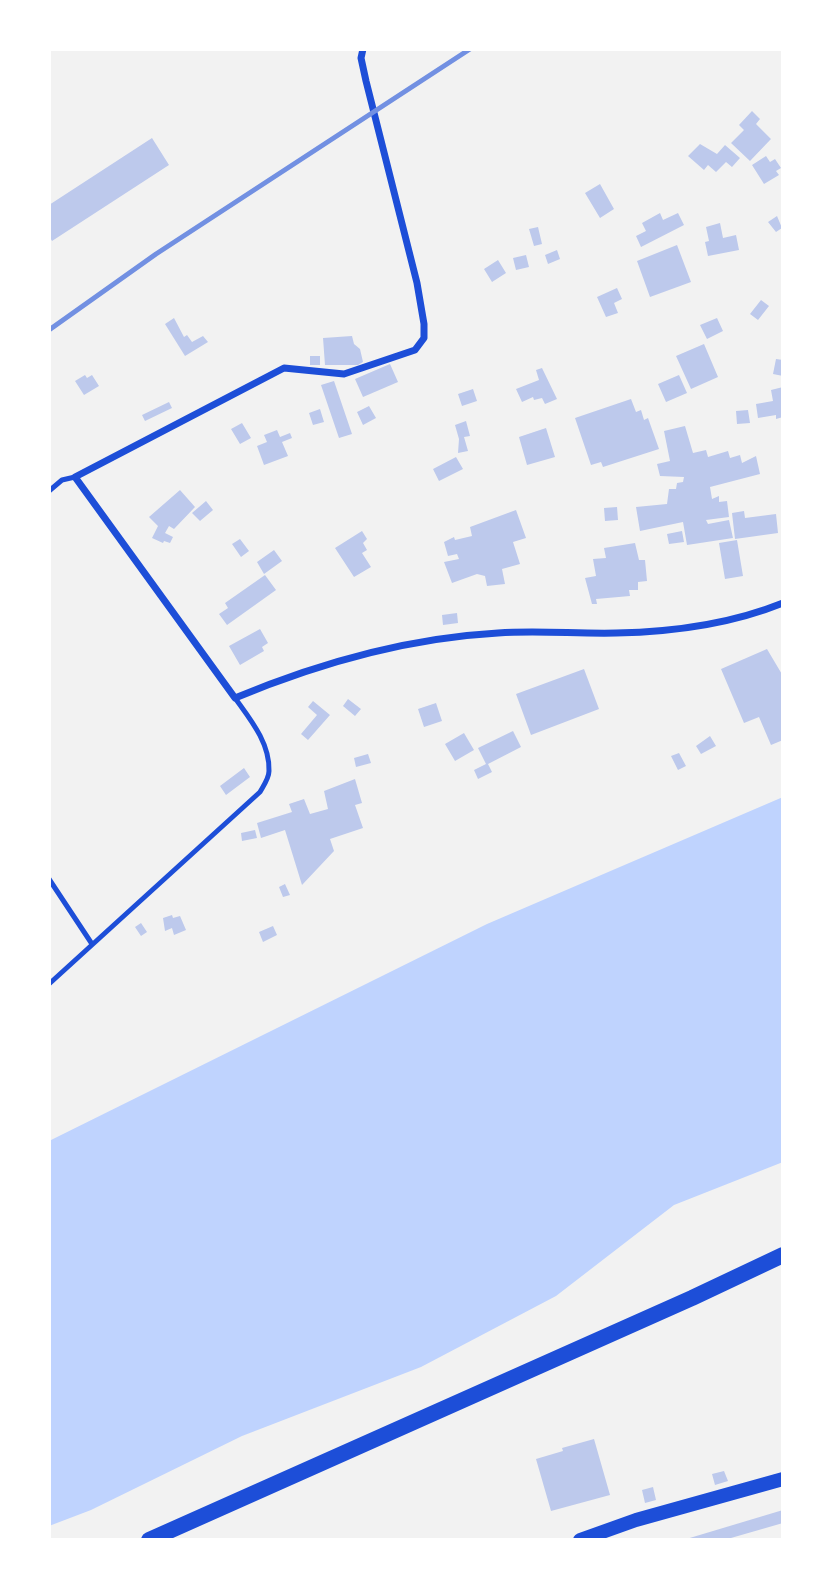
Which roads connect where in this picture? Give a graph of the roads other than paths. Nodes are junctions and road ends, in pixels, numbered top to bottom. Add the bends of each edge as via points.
1 (363, 49) edge
2 (75, 477) junction
3 (49, 491) edge
4 (783, 603) edge
5 (235, 698) junction
6 (49, 879) edge
7 (92, 944) junction
8 (49, 984) edge
9 (783, 1255) edge
10 (783, 1479) edge
11 (149, 1540) edge
12 (580, 1540) edge

1 - 2 street via 366,81 417,283 424,338 415,350 344,374 284,368
2 - 3 lane via 62,480
2 - 5 street
4 - 5 street via 753,615 679,628 498,633 429,641 361,654
5 - 7 lane via 259,733 267,756 269,773 260,792
6 - 7 lane
7 - 8 lane
9 - 11 main road
10 - 12 main road

